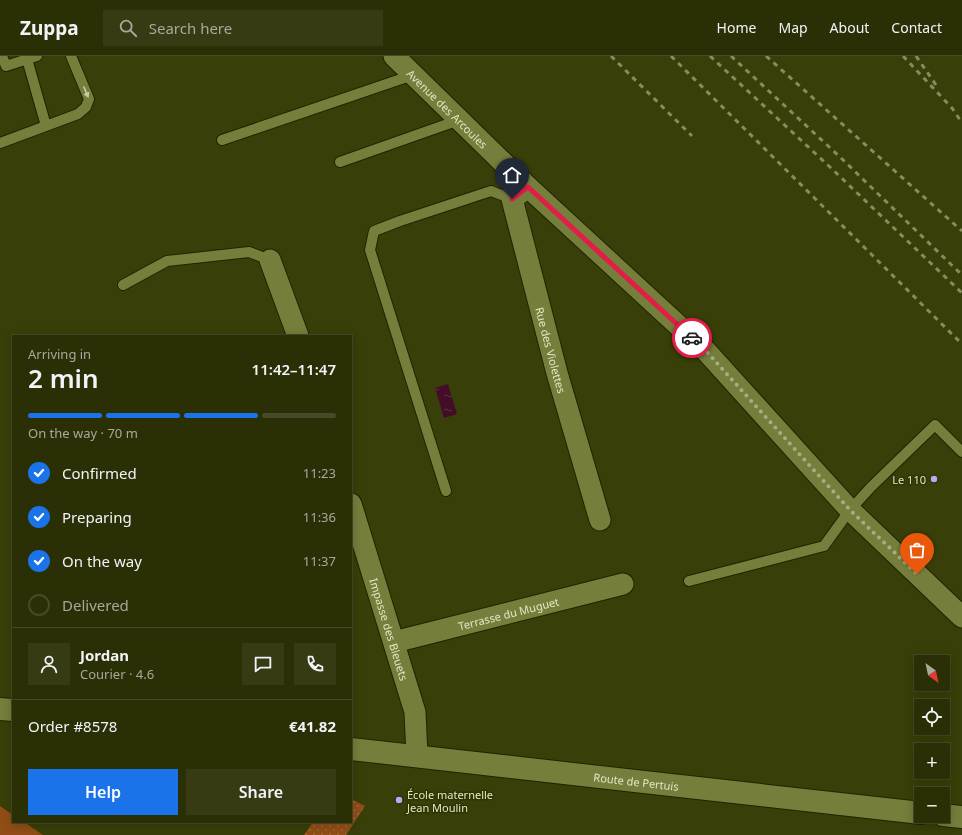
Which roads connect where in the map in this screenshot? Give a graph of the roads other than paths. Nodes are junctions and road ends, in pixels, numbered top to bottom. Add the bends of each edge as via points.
1 (2, 56) edge
2 (71, 56) edge
3 (394, 56) edge
4 (32, 58) edge
5 (413, 75) junction
6 (459, 120) junction
7 (46, 126) junction
8 (222, 140) dead end
9 (0, 143) edge
10 (340, 162) dead end
11 (528, 187) junction
12 (512, 199) junction
13 (270, 260) joint
14 (123, 285) dead end
15 (298, 335) edge
16 (962, 452) edge
17 (446, 491) dead end
18 (850, 510) junction
19 (353, 517) edge
20 (600, 520) dead end
21 (689, 581) dead end
22 (623, 584) dead end
23 (962, 617) edge
24 (394, 642) junction
25 (0, 708) edge
26 (12, 710) edge
27 (352, 749) edge
28 (417, 756) junction
29 (914, 811) edge
30 (950, 816) edge
31 (962, 817) edge

1 - 4 lane via 6,66
2 -> 7 lane via 89,100 78,114
3 - 5 street, Avenue des Arcoules
4 - 7 lane
5 - 6 street, Avenue des Arcoules
5 - 8 lane
6 - 10 lane
6 - 11 street, Avenue des Arcoules
7 - 9 lane
11 - 12 street
11 - 18 street, Avenue des Arcoules via 706,351
12 - 17 lane via 491,191 374,231 370,250
12 - 20 street, Rue des Violettes via 557,373
13 - 14 lane via 249,252 167,261
13 - 15 street
16 - 18 lane via 934,425
18 - 21 lane via 824,546
18 - 23 street, Avenue des Arcoules
19 - 24 street, Impasse des Bleuets
22 - 24 street, Terrasse du Muguet
24 - 28 street, Impasse des Bleuets via 415,712
25 - 26 main road
27 - 28 main road, Route de Pertuis
28 - 29 main road, Route de Pertuis
30 - 31 main road

